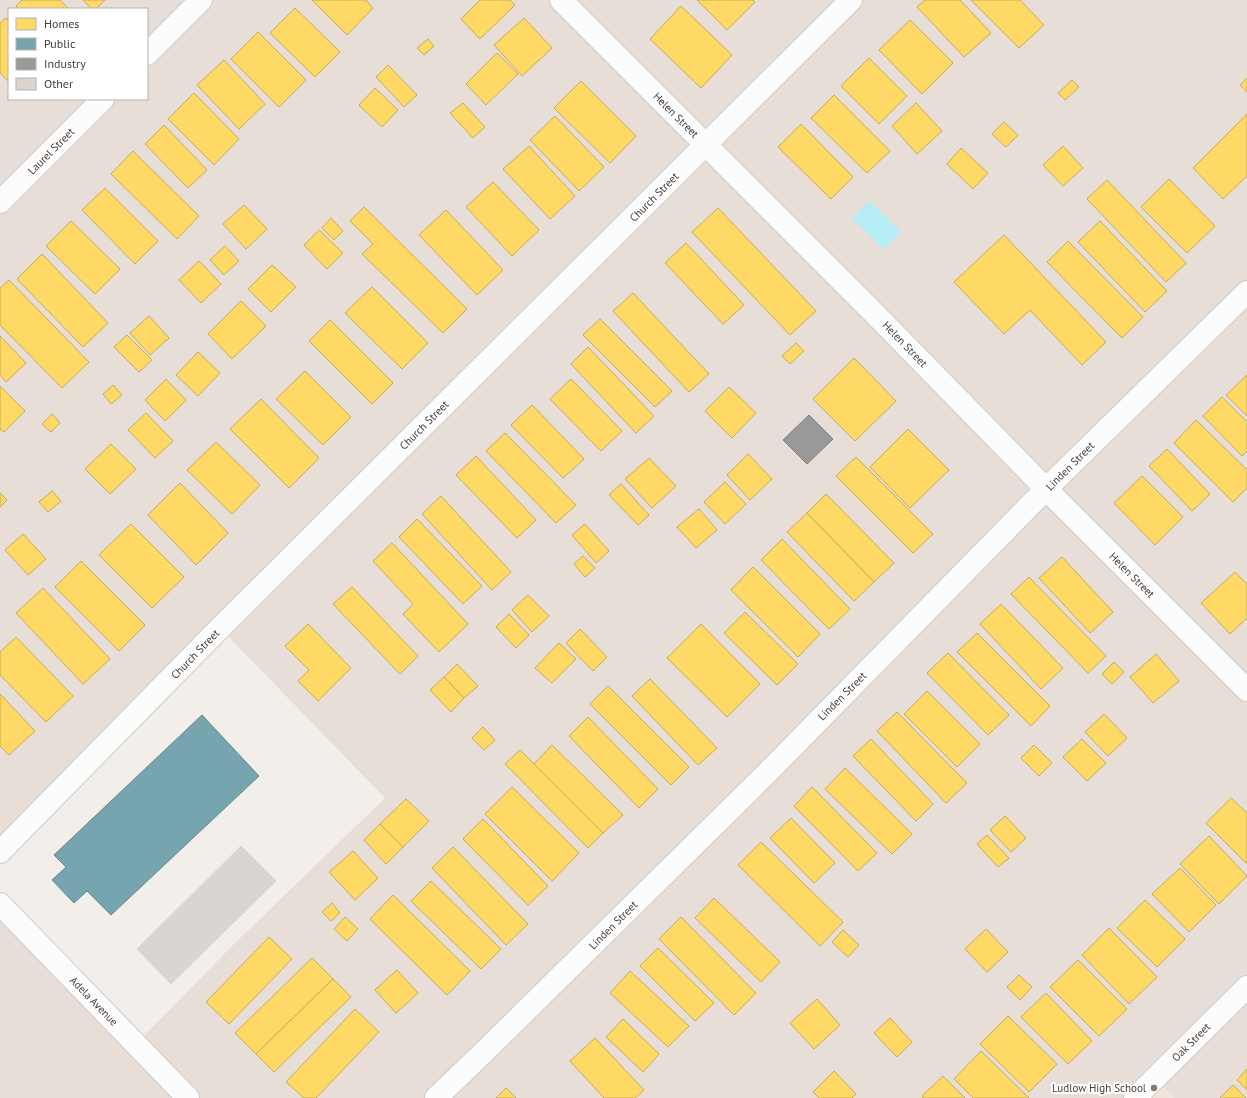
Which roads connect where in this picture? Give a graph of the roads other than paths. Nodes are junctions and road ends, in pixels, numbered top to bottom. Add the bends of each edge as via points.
1 (201, 0) edge
2 (561, 0) edge
3 (850, 0) edge
4 (148, 53) edge
5 (102, 100) edge
6 (706, 145) junction
7 (0, 202) edge
8 (1247, 292) edge
9 (1046, 489) junction
10 (1247, 690) edge
11 (0, 852) edge
12 (0, 904) edge
13 (1247, 987) edge
14 (177, 1095) edge
15 (436, 1098) edge
16 (1135, 1098) edge

1 - 4 street
2 - 6 street, Helen Street
3 - 6 street, Church Street
5 - 7 street, Laurel Street
6 - 9 street, Helen Street
6 - 11 street, Church Street via 220,628
8 - 9 street, Linden Street
9 - 10 street, Helen Street
9 - 15 street, Linden Street via 761,778
12 - 14 street, Adela Avenue
13 - 16 street, Oak Street

